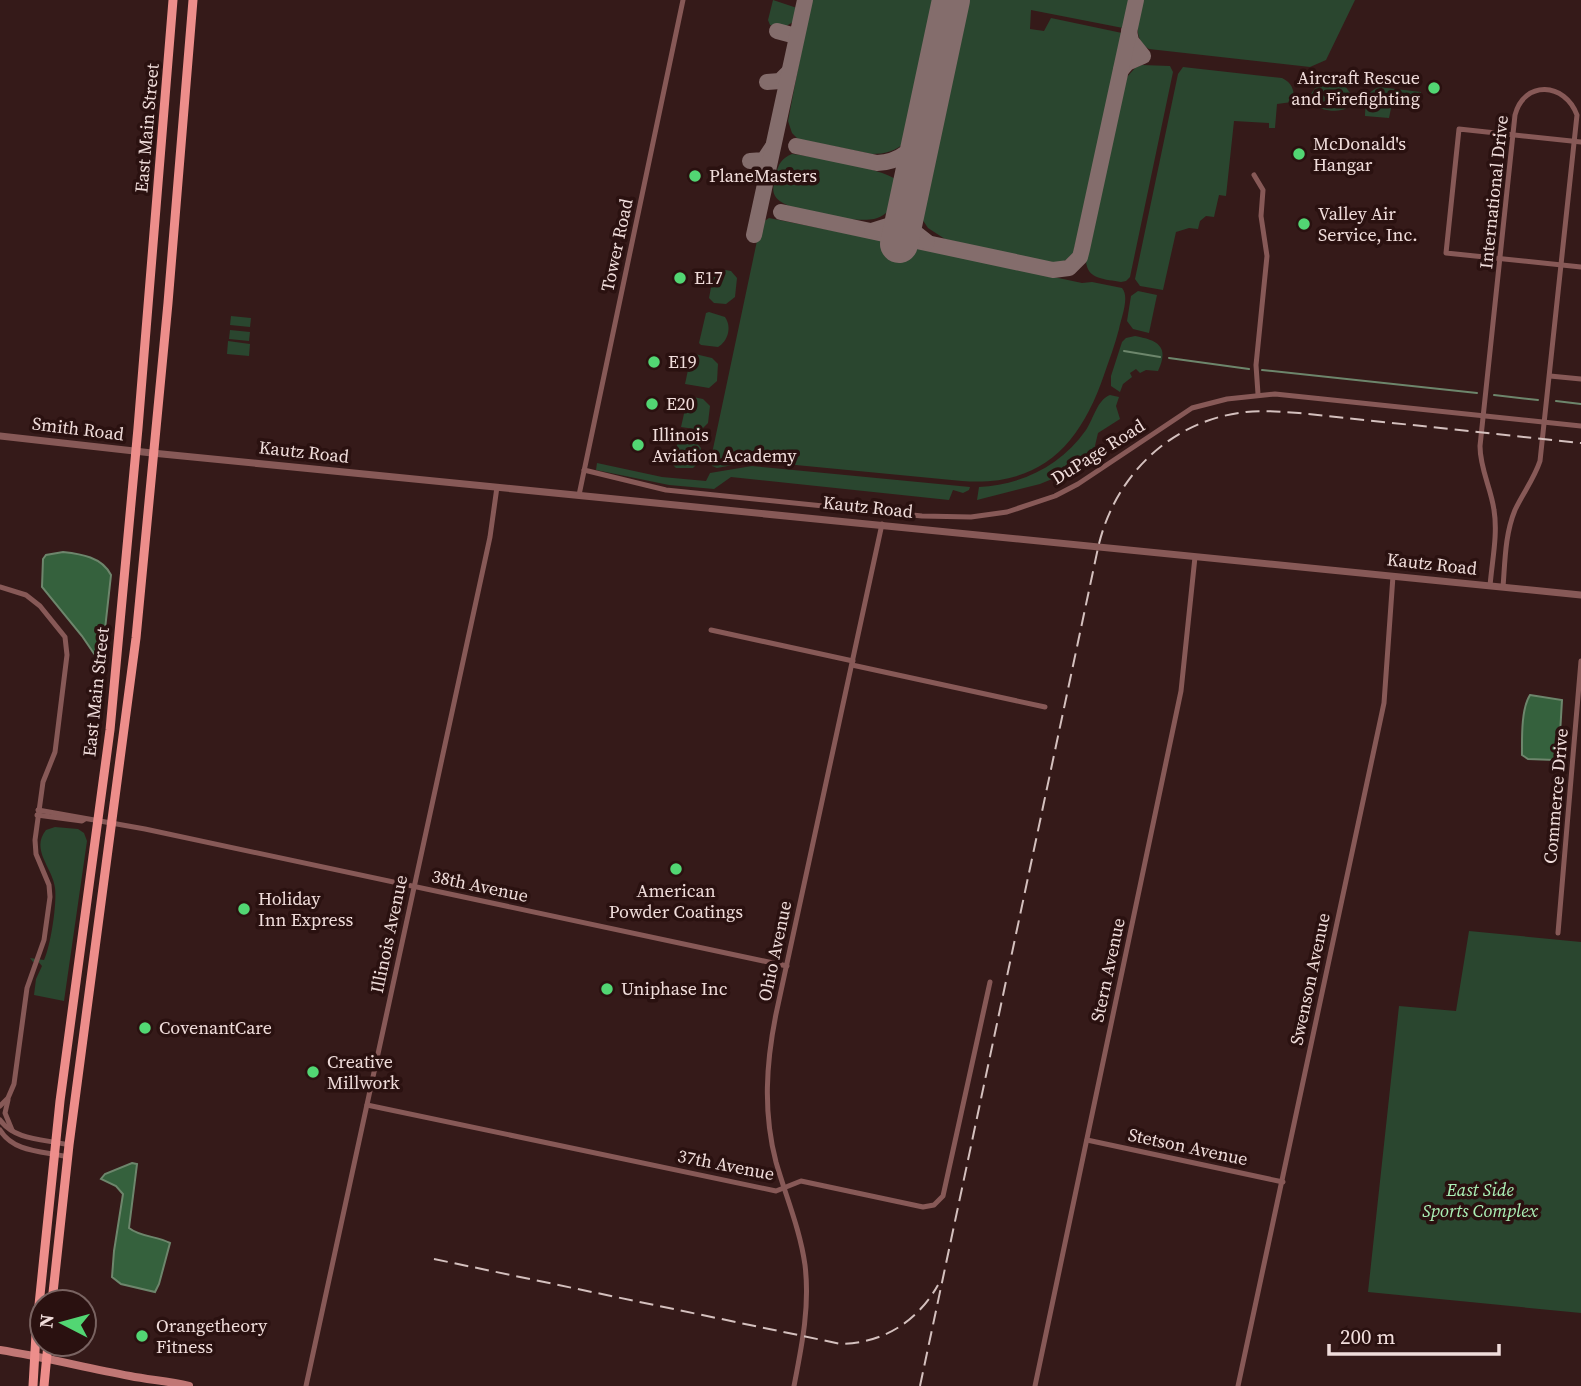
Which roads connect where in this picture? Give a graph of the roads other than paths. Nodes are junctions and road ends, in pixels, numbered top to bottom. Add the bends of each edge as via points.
1 (173, 0) edge
2 (193, 0) edge
3 (683, 0) edge
4 (1514, 134) junction
5 (1578, 142) edge
6 (1254, 175) dead end
7 (1500, 258) junction
8 (1562, 265) junction
9 (1581, 267) edge
10 (1550, 376) junction
11 (1581, 379) edge
12 (1258, 394) junction
13 (1484, 416) junction
14 (1545, 422) junction
15 (1581, 426) edge
16 (0, 436) edge
17 (136, 452) junction
18 (152, 453) junction
19 (584, 470) junction
20 (497, 487) junction
21 (579, 495) junction
22 (882, 524) junction
23 (1195, 557) junction
24 (1393, 576) junction
25 (1490, 586) junction
26 (0, 587) edge
27 (1503, 587) junction
28 (1581, 595) edge
29 (711, 629) dead end
30 (852, 663) junction
31 (1581, 664) edge
32 (1045, 707) dead end
33 (38, 813) junction
34 (96, 821) junction
35 (110, 823) junction
36 (414, 886) junction
37 (1558, 933) dead end
38 (787, 966) junction
39 (990, 982) dead end
40 (8, 1098) junction
41 (367, 1105) junction
42 (0, 1106) edge
43 (0, 1120) edge
44 (0, 1130) edge
45 (12, 1130) junction
46 (3, 1137) edge
47 (1087, 1140) junction
48 (55, 1142) junction
49 (69, 1144) junction
50 (54, 1154) junction
51 (68, 1157) junction
52 (1283, 1182) junction
53 (785, 1189) junction
54 (41, 1288) edge
55 (54, 1288) edge
56 (0, 1350) edge
57 (28, 1355) edge
58 (35, 1358) edge
59 (47, 1358) joint
60 (132, 1377) junction
61 (33, 1386) edge
62 (44, 1386) edge
63 (153, 1386) edge
64 (189, 1386) edge
65 (306, 1386) edge
66 (794, 1386) edge
67 (1035, 1386) edge
68 (1238, 1386) edge

1 - 17 main road, East Main Street
2 - 18 main road, East Main Street
3 - 19 street, Tower Road
4 - 5 street
4 - 5 street, International Drive via 1523,99 1536,91 1554,90 1566,96 1574,108
4 - 7 street, International Drive
4 - 7 street via 1459,129 1446,253
5 - 8 street, International Drive
6 - 12 street via 1263,190 1261,216 1268,256 1256,365
7 - 8 street
7 - 13 street, International Drive
8 - 9 street
8 - 10 street, International Drive
10 - 11 street
10 - 14 street, International Drive
12 - 13 street, DuPage Road
12 - 19 street, DuPage Road via 1192,408 1055,496 978,516 942,518 666,490
13 - 14 street, DuPage Road
13 - 25 street, International Drive via 1481,463 1495,522
14 - 15 street, DuPage Road
14 - 27 street, International Drive via 1536,472 1510,528
16 - 17 street, Smith Road
17 - 18 street, Smith Road
17 - 34 main road, East Main Street via 110,730
18 - 20 street, Kautz Road
18 - 35 main road, East Main Street via 136,638
19 - 21 street, Tower Road
20 - 21 street, Kautz Road
20 - 36 street, Illinois Avenue
21 - 22 street, Kautz Road
22 - 23 street, Kautz Road
22 - 30 street, Ohio Avenue
23 - 24 street, Kautz Road
23 - 47 street, Stern Avenue via 1181,691
24 - 25 street, Kautz Road
24 - 52 street, Swenson Avenue via 1384,703
25 - 27 street, Kautz Road
26 - 33 street via 32,599 65,637 66,670 55,752 43,782
27 - 28 street, Kautz Road
29 - 30 street
30 - 32 street
30 - 38 street, Ohio Avenue
31 - 37 street, Commerce Drive
33 - 34 street, 38th Avenue
33 - 40 street via 36,854 50,897 44,940 27,988 16,1076
34 - 35 street, 38th Avenue
34 - 48 main road, East Main Street
35 - 36 street, 38th Avenue
35 - 49 main road, East Main Street
36 - 38 street, 38th Avenue
36 - 41 street, Illinois Avenue
38 - 53 street, Ohio Avenue via 766,1083 772,1146
39 - 53 street, 37th Avenue via 943,1196 934,1205 923,1207 801,1181
40 - 42 street
40 - 45 street via 5,1114
41 - 53 street, 37th Avenue via 775,1191
41 - 65 street, Illinois Avenue
43 - 45 street
44 - 46 street
45 - 48 street via 30,1139
46 - 50 street via 21,1147
47 - 52 street, Stetson Avenue
47 - 67 street, Stern Avenue
48 - 49 street
48 - 50 main road, East Main Street
49 - 51 main road, East Main Street
50 - 51 street
50 - 54 main road, East Main Street
51 - 55 main road, East Main Street
52 - 68 street, Swenson Avenue
53 - 66 street, Ohio Avenue via 807,1285 804,1338
56 - 57 main road
58 - 61 main road, East Main Street
59 - 60 main road
59 - 62 main road
60 - 63 main road
60 - 64 main road

